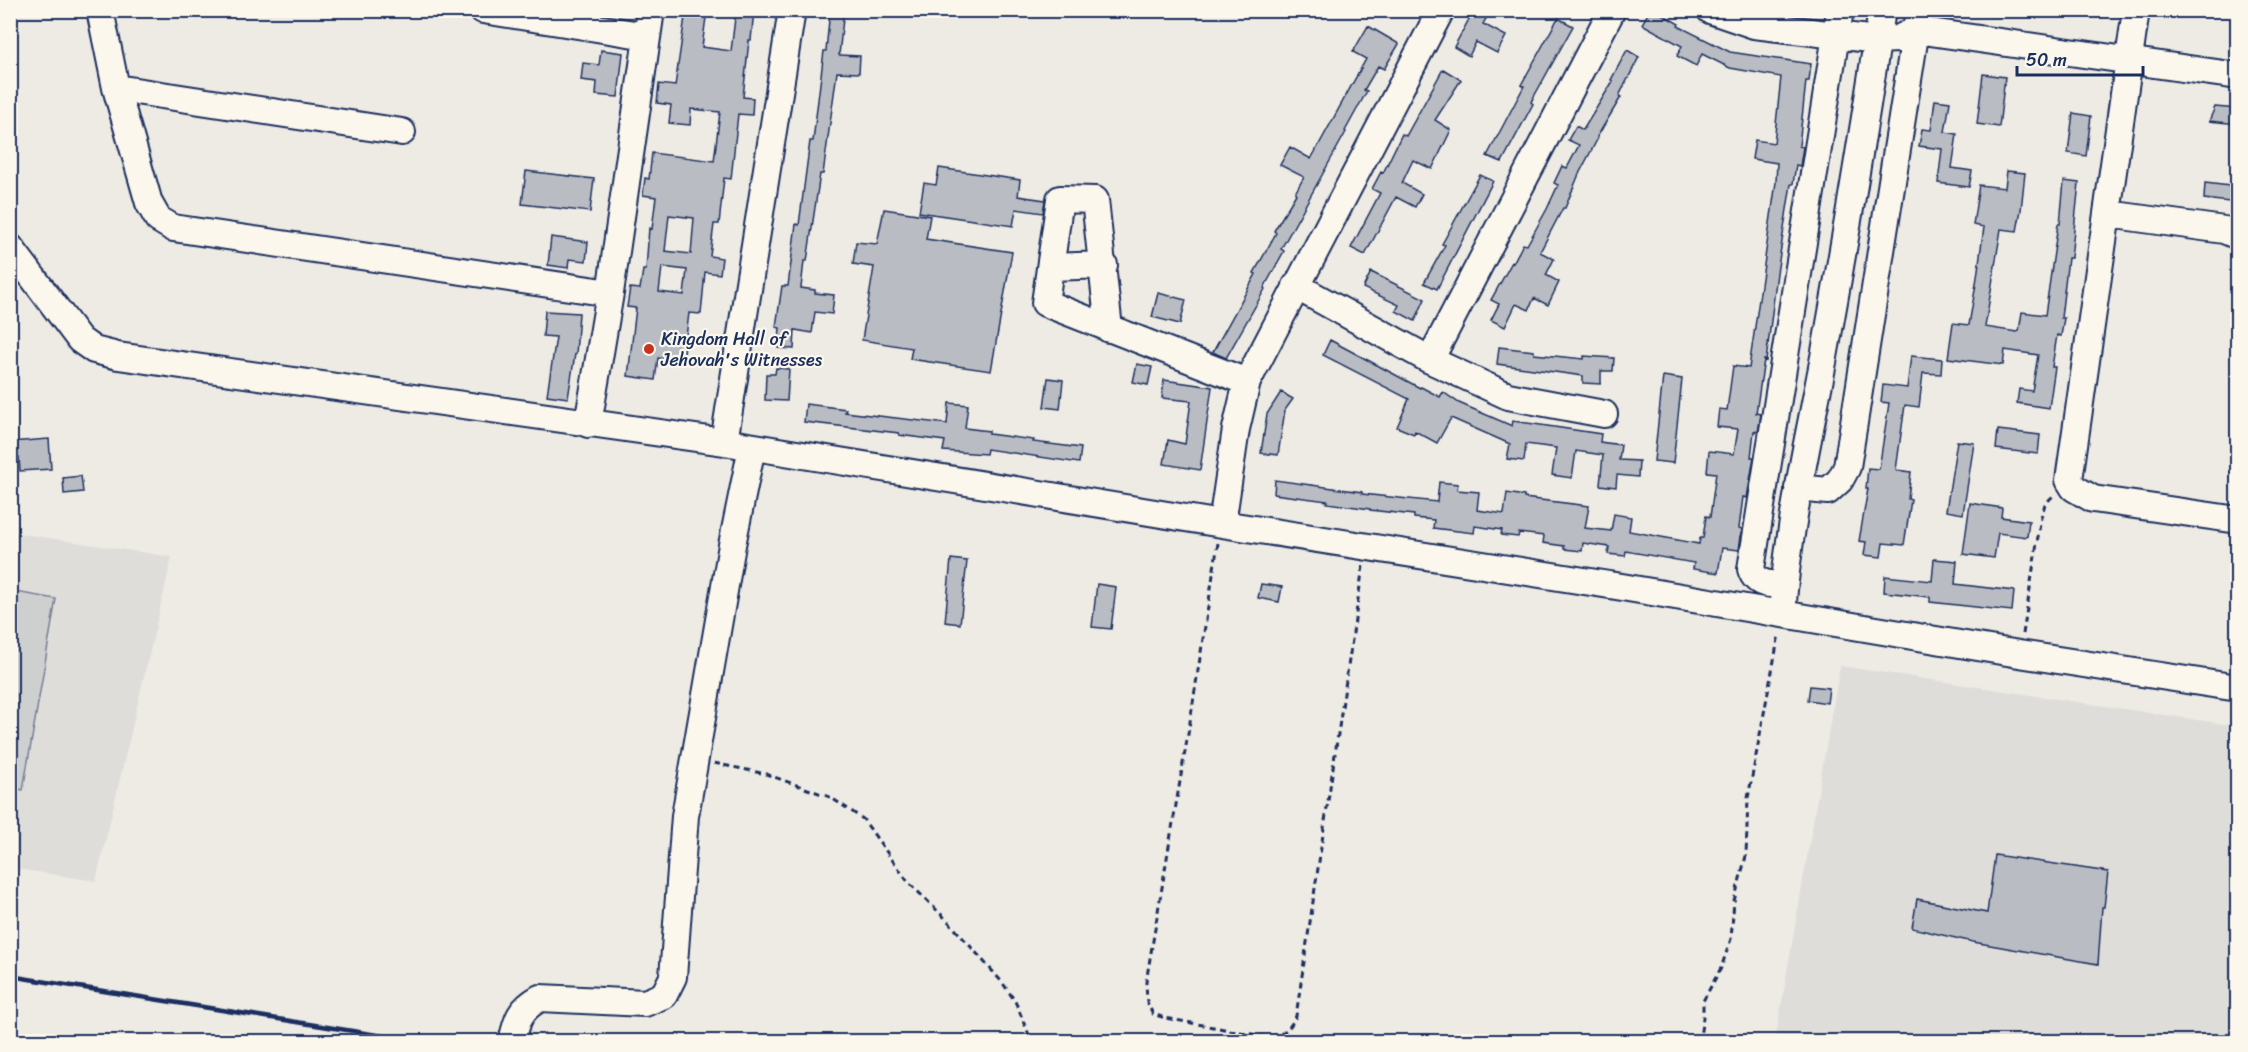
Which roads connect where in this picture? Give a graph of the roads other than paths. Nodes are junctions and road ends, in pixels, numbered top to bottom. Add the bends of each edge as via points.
1 (100, 10) edge
2 (483, 10) edge
3 (651, 10) edge
4 (792, 10) edge
5 (1441, 10) edge
6 (1612, 10) edge
7 (1710, 10) edge
8 (1840, 10) edge
9 (1882, 10) edge
10 (2136, 10) edge
11 (522, 14) edge
12 (1918, 20) edge
13 (647, 36) junction
14 (1836, 36) junction
15 (1877, 40) junction
16 (2128, 61) junction
17 (2238, 76) edge
18 (116, 88) junction
19 (402, 132) dead end
20 (2108, 214) junction
21 (2238, 236) edge
22 (10, 247) edge
23 (1104, 265) junction
24 (1051, 267) junction
25 (1296, 286) junction
26 (610, 293) junction
27 (1109, 329) junction
28 (1430, 360) junction
29 (1247, 382) junction
30 (1604, 414) dead end
31 (588, 424) junction
32 (723, 442) junction
33 (752, 447) junction
34 (1798, 488) junction
35 (2238, 520) edge
36 (1221, 524) junction
37 (1784, 584) junction
38 (1782, 614) junction
39 (2238, 688) edge
40 (512, 1041) edge

1 - 18 street
2 - 11 street
3 - 13 street
4 - 32 street
5 - 25 street
6 - 28 street
7 - 14 street via 1754,25
8 - 14 street
9 - 15 street
10 - 16 street
11 - 13 street
12 - 15 street via 1898,39
12 - 16 street
12 - 34 street via 1847,467 1828,491
13 - 26 street
14 - 15 street
14 - 37 street via 1751,569 1761,582
15 - 34 street via 1837,286
16 - 17 street
16 - 20 street
18 - 19 street
18 - 26 street via 149,203 158,219 173,228
20 - 21 street via 2224,230
20 - 35 street via 2069,480 2074,488 2093,499
22 - 31 street via 80,340 94,350
23 - 24 street
23 - 24 street via 1095,200 1060,199
23 - 27 street
24 - 27 street via 1045,303
25 - 28 street
25 - 29 street
26 - 31 street
27 - 29 street
28 - 30 street via 1508,396
29 - 36 street
31 - 32 street
32 - 33 street
33 - 36 street
33 - 40 street via 685,816 673,977 664,994 645,1003 540,998 525,1006
34 - 37 street
36 - 38 street
37 - 38 street
38 - 39 street

